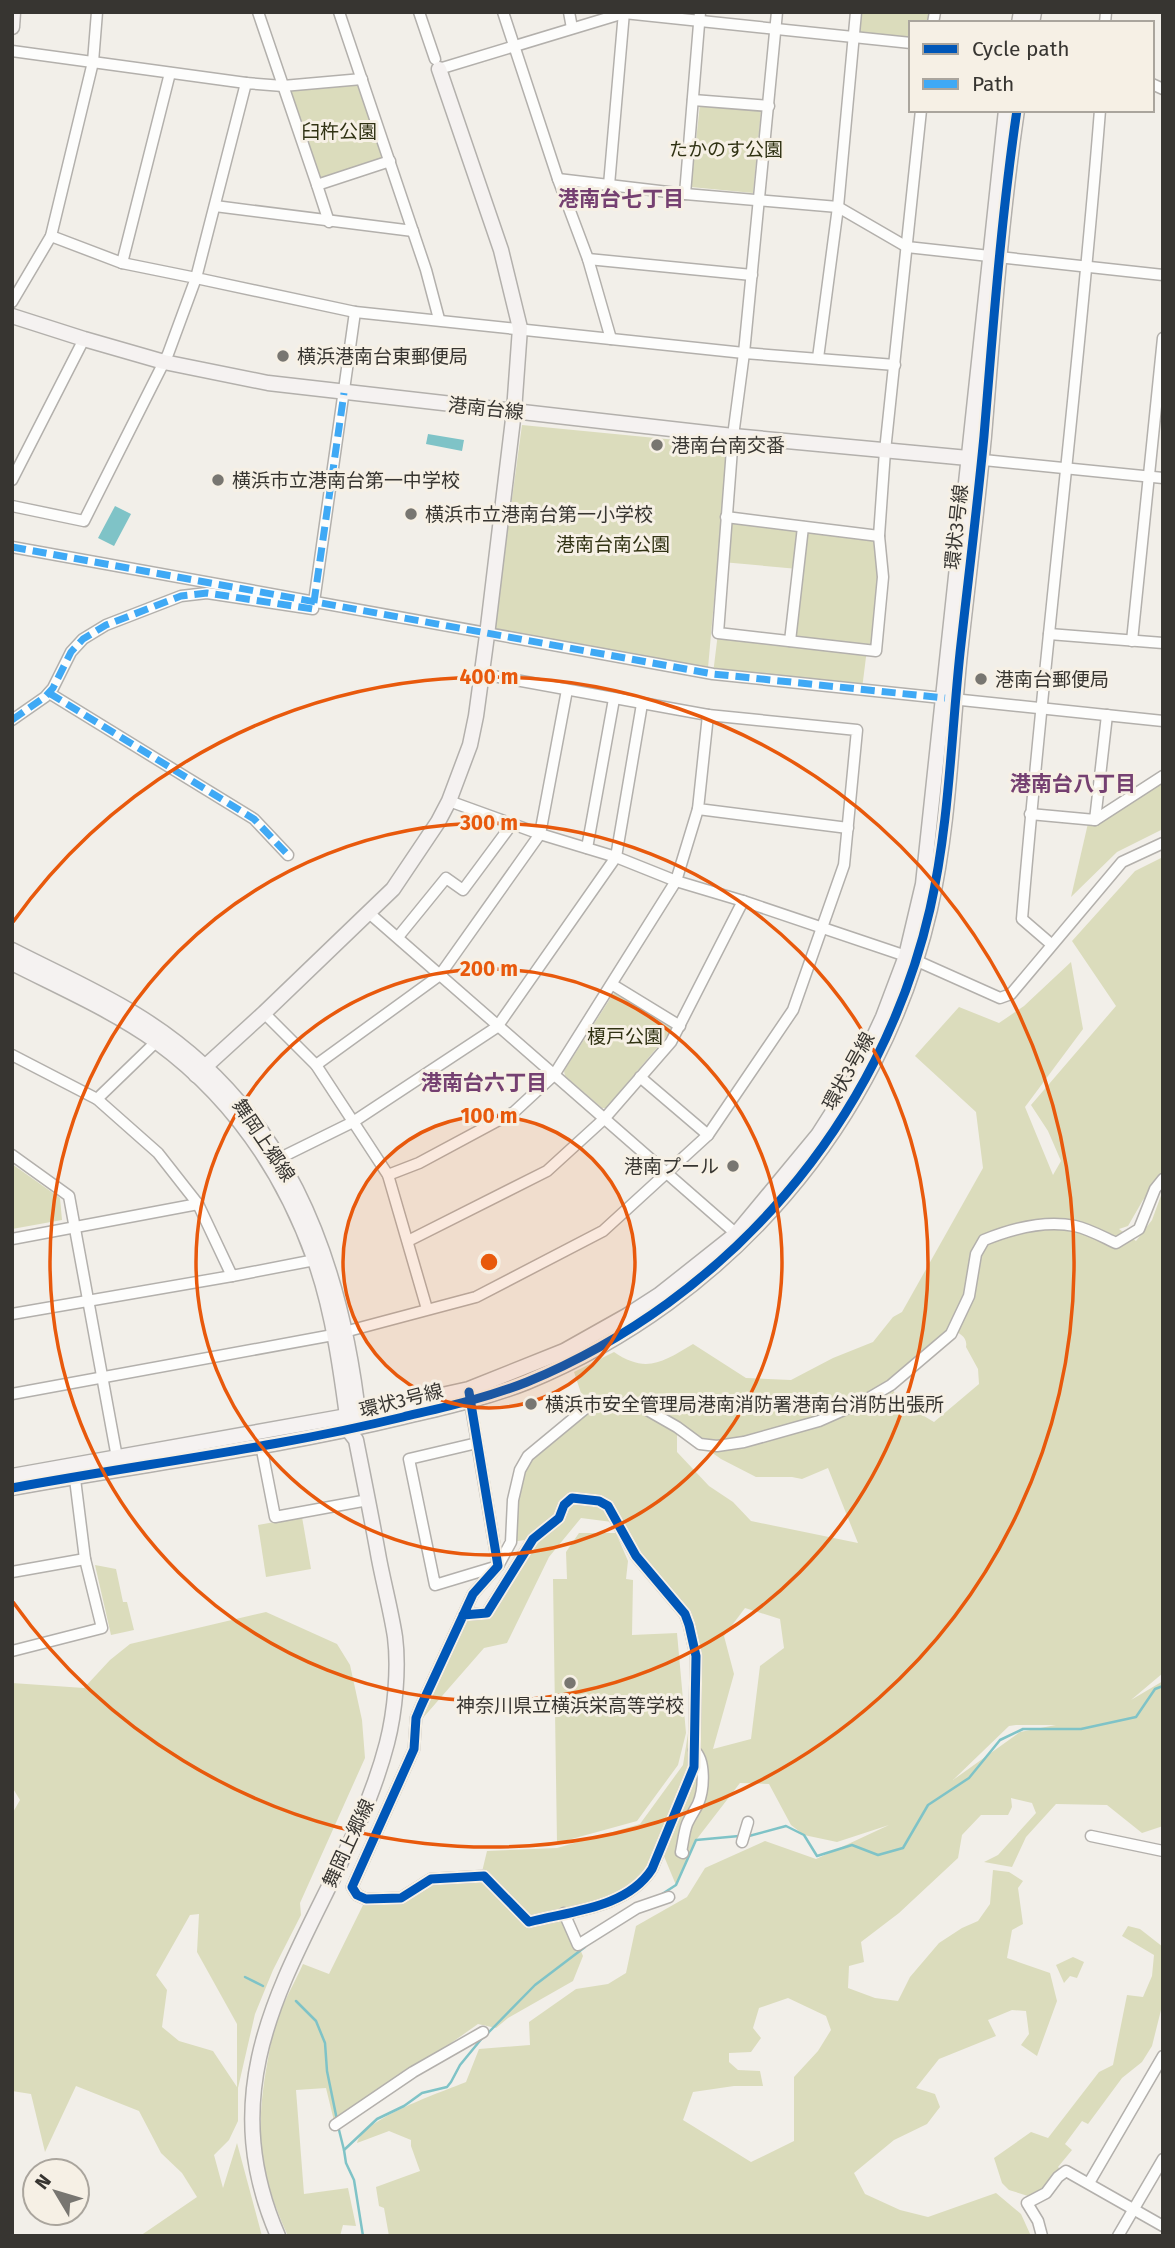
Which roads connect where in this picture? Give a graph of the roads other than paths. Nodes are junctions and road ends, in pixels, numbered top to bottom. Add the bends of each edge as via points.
1 (13, 12) edge
2 (97, 12) edge
3 (258, 12) edge
4 (339, 12) edge
5 (419, 12) edge
6 (503, 12) edge
7 (569, 12) edge
8 (777, 12) edge
9 (856, 12) edge
10 (624, 13) edge
11 (700, 17) edge
12 (12, 27) edge
13 (572, 28) junction
14 (776, 31) junction
15 (855, 37) junction
16 (909, 43) edge
17 (515, 47) junction
18 (12, 51) edge
19 (93, 62) junction
20 (437, 64) junction
21 (170, 73) junction
22 (362, 79) junction
23 (246, 83) junction
24 (283, 86) junction
25 (693, 100) junction
26 (769, 106) junction
27 (921, 112) edge
28 (1006, 112) edge
29 (1017, 112) edge
30 (1100, 112) edge
31 (390, 161) junction
32 (558, 179) junction
33 (317, 185) junction
34 (609, 185) junction
35 (685, 194) junction
36 (760, 200) junction
37 (215, 206) junction
38 (838, 207) junction
39 (329, 222) junction
40 (413, 231) junction
41 (51, 236) junction
42 (907, 247) junction
43 (994, 257) junction
44 (588, 259) junction
45 (122, 263) junction
46 (1088, 267) junction
47 (752, 275) junction
48 (1163, 275) edge
49 (196, 278) junction
50 (12, 302) edge
51 (355, 312) junction
52 (12, 316) edge
53 (439, 319) junction
54 (520, 328) junction
55 (1163, 338) edge
56 (611, 339) junction
57 (84, 340) junction
58 (744, 353) junction
59 (818, 358) junction
60 (164, 362) junction
61 (895, 365) junction
62 (344, 393) junction
63 (514, 411) junction
64 (733, 436) junction
65 (885, 451) junction
66 (974, 459) junction
67 (1067, 469) junction
68 (1150, 477) junction
69 (1163, 478) edge
70 (12, 480) edge
71 (12, 506) edge
72 (726, 517) junction
73 (803, 527) junction
74 (879, 536) junction
75 (12, 547) edge
76 (313, 601) junction
77 (1049, 634) junction
78 (487, 635) junction
79 (790, 641) junction
80 (1132, 641) junction
81 (1163, 643) edge
82 (482, 674) junction
83 (567, 690) junction
84 (48, 693) junction
85 (950, 698) junction
86 (614, 699) junction
87 (642, 704) junction
88 (1041, 708) junction
89 (708, 715) junction
90 (1107, 715) junction
91 (12, 720) edge
92 (1163, 721) edge
93 (1163, 776) edge
94 (449, 801) junction
95 (698, 809) junction
96 (1030, 814) junction
97 (1094, 820) junction
98 (512, 824) junction
99 (848, 828) junction
100 (540, 834) junction
101 (1163, 843) edge
102 (587, 848) junction
103 (288, 855) dead end
104 (616, 858) junction
105 (676, 881) junction
106 (743, 901) junction
107 (369, 913) junction
108 (821, 929) junction
109 (398, 937) junction
110 (1051, 944) junction
111 (12, 950) edge
112 (911, 958) junction
113 (12, 963) edge
114 (440, 975) junction
115 (612, 985) junction
116 (264, 1013) junction
117 (680, 1026) junction
118 (496, 1027) junction
119 (160, 1038) junction
120 (12, 1055) edge
121 (316, 1065) junction
122 (201, 1071) junction
123 (554, 1075) junction
124 (640, 1077) junction
125 (97, 1098) junction
126 (604, 1119) junction
127 (353, 1122) junction
128 (708, 1135) junction
129 (12, 1155) edge
130 (280, 1158) junction
131 (666, 1174) junction
132 (388, 1175) junction
133 (1163, 1179) edge
134 (198, 1204) junction
135 (74, 1228) junction
136 (740, 1237) junction
137 (12, 1239) edge
138 (408, 1241) junction
139 (320, 1259) junction
140 (232, 1276) junction
141 (89, 1301) junction
142 (427, 1309) junction
143 (12, 1314) edge
144 (338, 1333) junction
145 (101, 1379) junction
146 (12, 1394) edge
147 (469, 1395) junction
148 (354, 1426) junction
149 (477, 1443) junction
150 (261, 1445) junction
151 (118, 1463) junction
152 (74, 1471) junction
153 (12, 1476) edge
154 (12, 1488) edge
155 (368, 1500) junction
156 (85, 1559) junction
157 (498, 1566) junction
158 (12, 1572) edge
159 (463, 1615) junction
160 (12, 1651) edge
161 (694, 1750) junction
162 (1091, 1836) dead end
163 (1163, 1851) edge
164 (683, 1853) dead end
165 (665, 1898) dead end
166 (564, 1913) junction
167 (482, 2032) dead end
168 (1163, 2056) edge
169 (338, 2123) dead end
170 (1163, 2159) edge
171 (1089, 2183) junction
172 (1134, 2209) junction
173 (1163, 2226) edge
174 (278, 2236) edge
175 (1042, 2236) edge
176 (1118, 2236) edge

1 - 12 street
2 - 19 street
3 - 24 street
4 - 22 street
5 - 20 street
6 - 17 street
7 - 13 street
8 - 14 street
9 - 15 street
10 - 11 street
10 - 13 street
10 - 34 street
11 - 14 street
11 - 25 street
13 - 17 street
14 - 15 street
14 - 26 street
15 - 16 street
15 - 38 street
17 - 20 street
17 - 32 street
18 - 19 street
19 - 21 street
19 - 41 street
20 - 54 street via 501,250
21 - 23 street
21 - 45 street
22 - 24 street
22 - 31 street
23 - 24 street
23 - 37 street
24 - 33 street
25 - 26 street
25 - 35 street
26 - 36 street
27 - 42 street
28 - 43 street, 環状3号線
29 - 43 street, 環状3号線
30 - 46 street
31 - 33 street
31 - 40 street
32 - 34 street
32 - 44 street
33 - 39 street
34 - 35 street
35 - 36 street
36 - 38 street
36 - 47 street
37 - 39 street
37 - 49 street
38 - 42 street
38 - 59 street
39 - 40 street
40 - 53 street
41 - 45 street
41 - 50 street
42 - 43 street
42 - 61 street
43 - 46 street
43 - 66 street, 環状3号線
44 - 47 street
44 - 56 street
45 - 49 street
46 - 48 street
46 - 67 street
47 - 58 street
49 - 51 street
49 - 60 street
51 - 53 street
51 - 62 street
52 - 57 street, 港南台線
53 - 54 street
54 - 56 street
54 - 63 street
55 - 68 street
56 - 58 street
57 - 60 street, 港南台線
57 - 70 street
58 - 59 street
58 - 64 street
59 - 61 street
60 - 62 street, 港南台線
60 - 71 street via 84,521
61 - 65 street
62 - 63 street, 港南台線
62 - 76 street
63 - 64 street, 港南台線
63 - 78 street
64 - 65 street, 港南台線
64 - 72 street
65 - 66 street, 港南台線
65 - 74 street
66 - 67 street
66 - 85 street, 環状3号線
67 - 68 street
67 - 77 street
68 - 69 street
68 - 80 street
72 - 73 street
72 - 79 street via 718,633
73 - 74 street
73 - 79 street
74 - 79 street via 883,577 876,650
75 - 76 street
76 - 78 street
76 - 84 street via 313,609 207,593 181,596 106,625 83,639
77 - 80 street
77 - 88 street
78 - 82 street
78 - 85 street via 713,674
80 - 81 street
82 - 83 street
82 - 94 street via 470,745
83 - 86 street
83 - 100 street
84 - 91 street
84 - 103 street via 254,819
85 - 88 street
85 - 112 street, 環状3号線
86 - 87 street
86 - 102 street
87 - 89 street
87 - 104 street
88 - 90 street
88 - 96 street
89 - 95 street
89 - 99 street via 857,730
90 - 92 street
90 - 97 street
93 - 97 street
94 - 98 street
94 - 107 street via 410,866
95 - 99 street
95 - 105 street
96 - 97 street
96 - 110 street via 1022,919
98 - 100 street
98 - 109 street via 463,890 446,878
99 - 108 street via 845,865
100 - 102 street
100 - 114 street
101 - 110 street via 1122,862
102 - 104 street
104 - 105 street
104 - 118 street
105 - 106 street
105 - 115 street
106 - 108 street
106 - 117 street
107 - 109 street
107 - 116 street
108 - 112 street
108 - 128 street via 793,1010
109 - 114 street
110 - 112 street via 1011,994 1000,998
111 - 119 street, 舞岡上郷線 via 135,1014
112 - 136 street, 環状3号線 via 855,1077 818,1135
113 - 119 street, 舞岡上郷線
114 - 118 street
114 - 121 street
115 - 117 street
115 - 123 street
116 - 121 street
116 - 122 street
117 - 124 street
118 - 123 street
118 - 127 street
119 - 122 street, 舞岡上郷線
119 - 125 street
120 - 125 street
121 - 127 street
122 - 130 street, 舞岡上郷線 via 244,1105
122 - 139 street, 舞岡上郷線 via 272,1165
123 - 126 street
123 - 132 street via 514,1112
124 - 126 street
124 - 128 street
125 - 134 street via 158,1153
126 - 131 street
126 - 138 street via 547,1171
127 - 130 street
127 - 132 street
128 - 131 street
129 - 135 street via 69,1196
130 - 139 street, 舞岡上郷線 via 306,1206
131 - 136 street
131 - 142 street via 603,1231 476,1297
132 - 138 street
133 - 157 street via 1139,1229 1116,1242 1060,1224 1021,1228 984,1240 976,1254 969,1297 951,1334 891,1385 819,1421 717,1446 700,1444 635,1403 586,1408 528,1456 520,1470 511,1542
134 - 135 street
134 - 140 street
135 - 137 street
135 - 141 street
136 - 147 street, 環状3号線 via 593,1336
138 - 142 street
139 - 140 street
139 - 144 street, 舞岡上郷線
140 - 141 street
141 - 143 street
141 - 145 street
142 - 144 street
144 - 145 street
144 - 148 street, 舞岡上郷線
145 - 146 street
145 - 151 street
147 - 148 street, 環状3号線
147 - 149 street
148 - 150 street, 環状3号線
148 - 151 street, 環状3号線
148 - 155 street, 舞岡上郷線
149 - 157 street
149 - 157 street via 409,1459 435,1585
150 - 151 street, 環状3号線
150 - 155 street via 275,1517
151 - 152 street, 環状3号線
152 - 153 street, 環状3号線
152 - 154 street, 環状3号線
152 - 156 street
155 - 174 street, 舞岡上郷線 via 395,1640 394,1696 387,1741 368,1802 280,1987 258,2055 254,2156
156 - 158 street
156 - 160 street via 102,1628
157 - 159 street via 473,1594
159 - 161 street via 487,1613 533,1539 559,1518 572,1498 608,1506 636,1556 690,1625 696,1656
159 - 166 street via 416,1718 414,1749 352,1887 366,1899 401,1898 431,1880 484,1875 529,1922
161 - 164 street via 703,1764 698,1805 687,1823
161 - 166 street via 688,1785 644,1882 618,1899
162 - 163 street
165 - 166 street via 644,1905 578,1945
167 - 169 street
168 - 171 street
170 - 172 street
171 - 172 street
171 - 175 street via 1066,2171 1046,2193 1027,2203
172 - 173 street
172 - 176 street

